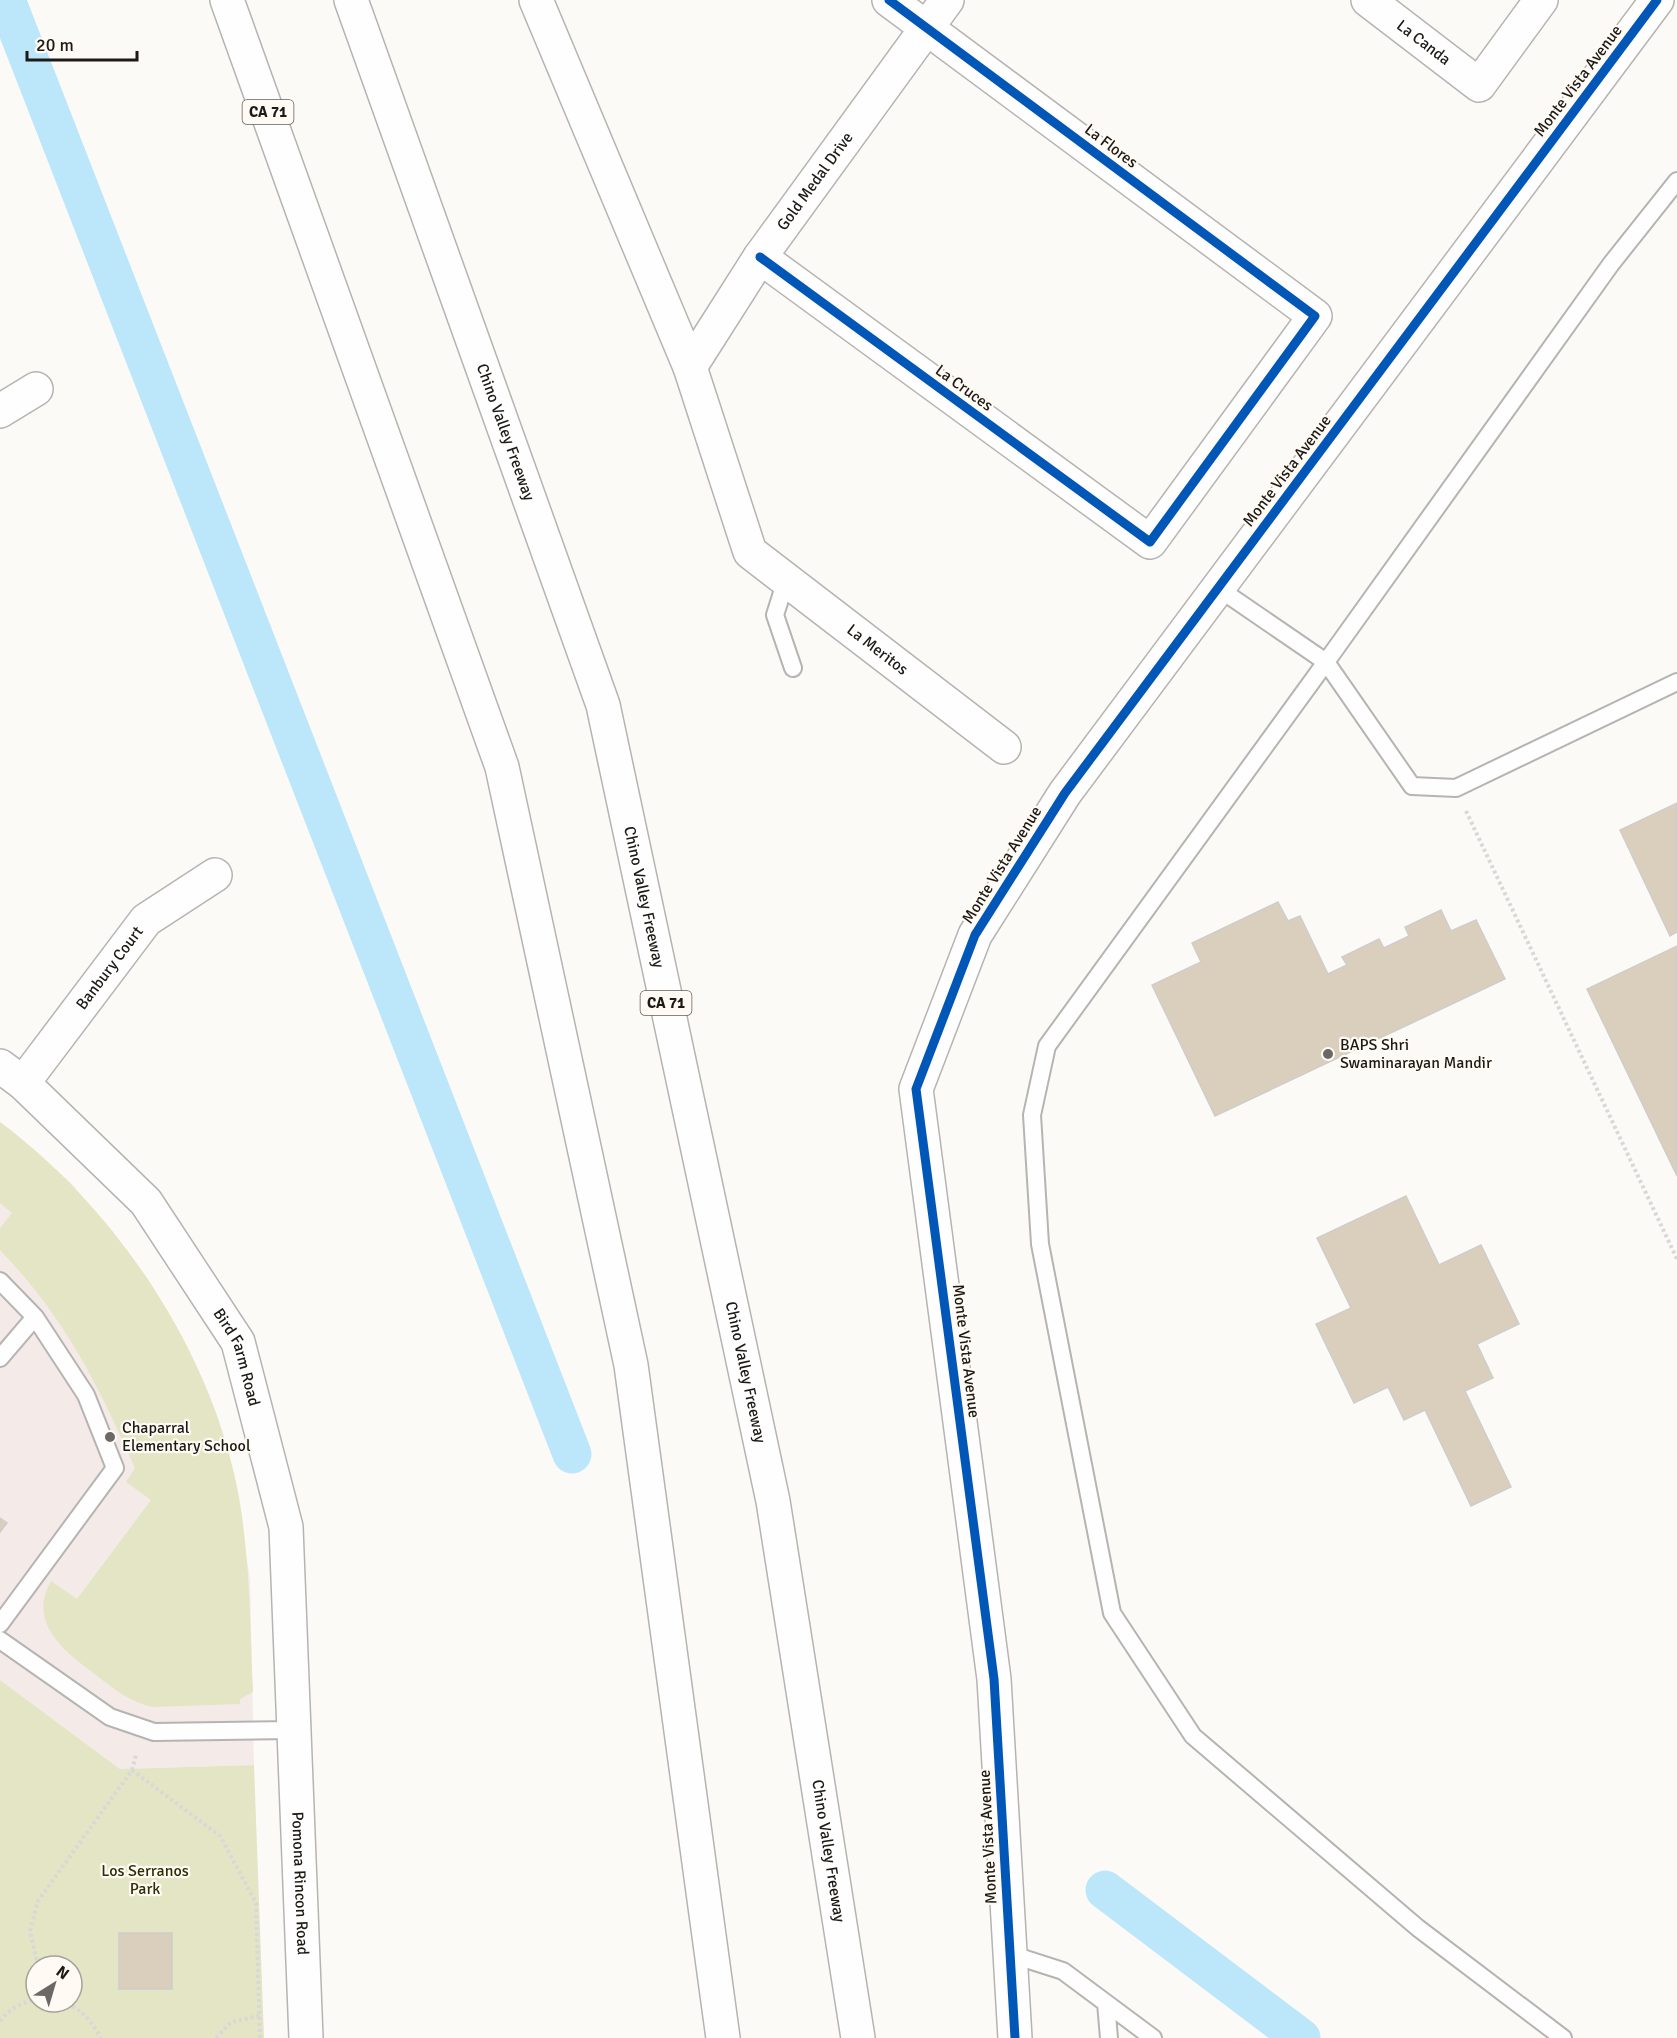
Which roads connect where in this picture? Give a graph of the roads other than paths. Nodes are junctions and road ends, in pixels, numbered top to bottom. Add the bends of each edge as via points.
1 (227, 0) edge
2 (351, 0) edge
3 (536, 0) edge
4 (889, 0) edge
5 (947, 0) edge
6 (1368, 0) edge
7 (1541, 0) edge
8 (1657, 0) edge
9 (926, 28) junction
10 (1677, 181) edge
11 (760, 257) junction
12 (690, 367) junction
13 (36, 388) dead end
14 (0, 411) edge
15 (1150, 542) joint
16 (786, 580) junction
17 (1218, 588) junction
18 (1326, 662) junction
19 (793, 668) dead end
20 (1677, 682) edge
21 (1004, 747) dead end
22 (215, 875) dead end
23 (12, 1075) edge
24 (0, 1281) edge
25 (35, 1317) junction
26 (0, 1358) edge
27 (0, 1624) edge
28 (0, 1640) edge
29 (293, 1730) junction
30 (1010, 1954) junction
31 (1106, 2003) junction
32 (306, 2038) edge
33 (723, 2038) edge
34 (858, 2038) edge
35 (1015, 2038) edge
36 (1109, 2038) edge
37 (1153, 2038) edge
38 (1563, 2038) edge

1 - 33 main road, CA 71 via 502,767 631,1365
2 - 34 main road, Chino Valley Freeway / CA 71 via 603,705 773,1501
3 - 12 main road
4 - 9 main road, La Flores
5 - 9 main road, Gold Medal Drive
6 - 7 main road, La Canda via 1479,85
8 - 17 main road, Monte Vista Avenue
9 - 11 main road, Gold Medal Drive
9 - 15 main road, La Flores via 1315,316
10 - 18 lane via 1611,264
11 - 12 main road, Gold Medal Drive
11 - 15 main road, La Cruces
12 - 16 main road, La Meritos via 750,552
13 - 14 main road
16 - 19 lane via 775,615
16 - 21 main road, La Meritos
17 - 18 lane
17 - 30 main road, Monte Vista Avenue via 1065,793 975,935 916,1089 994,1678
18 - 20 lane via 1413,786 1456,789
18 - 38 lane via 1047,1047 1032,1115 1040,1244 1112,1613 1193,1736 1418,1928
22 - 23 main road, Banbury Court via 146,921
23 - 29 main road, Bird Farm Road via 146,1202 238,1342 286,1527
24 - 25 lane
25 - 26 lane
25 - 27 lane via 86,1395 115,1468
28 - 29 lane via 110,1717 154,1732
29 - 32 main road, Pomona Rincon Road
30 - 31 lane via 1063,1971
30 - 35 main road, Monte Vista Avenue
31 - 36 lane
31 - 37 lane

